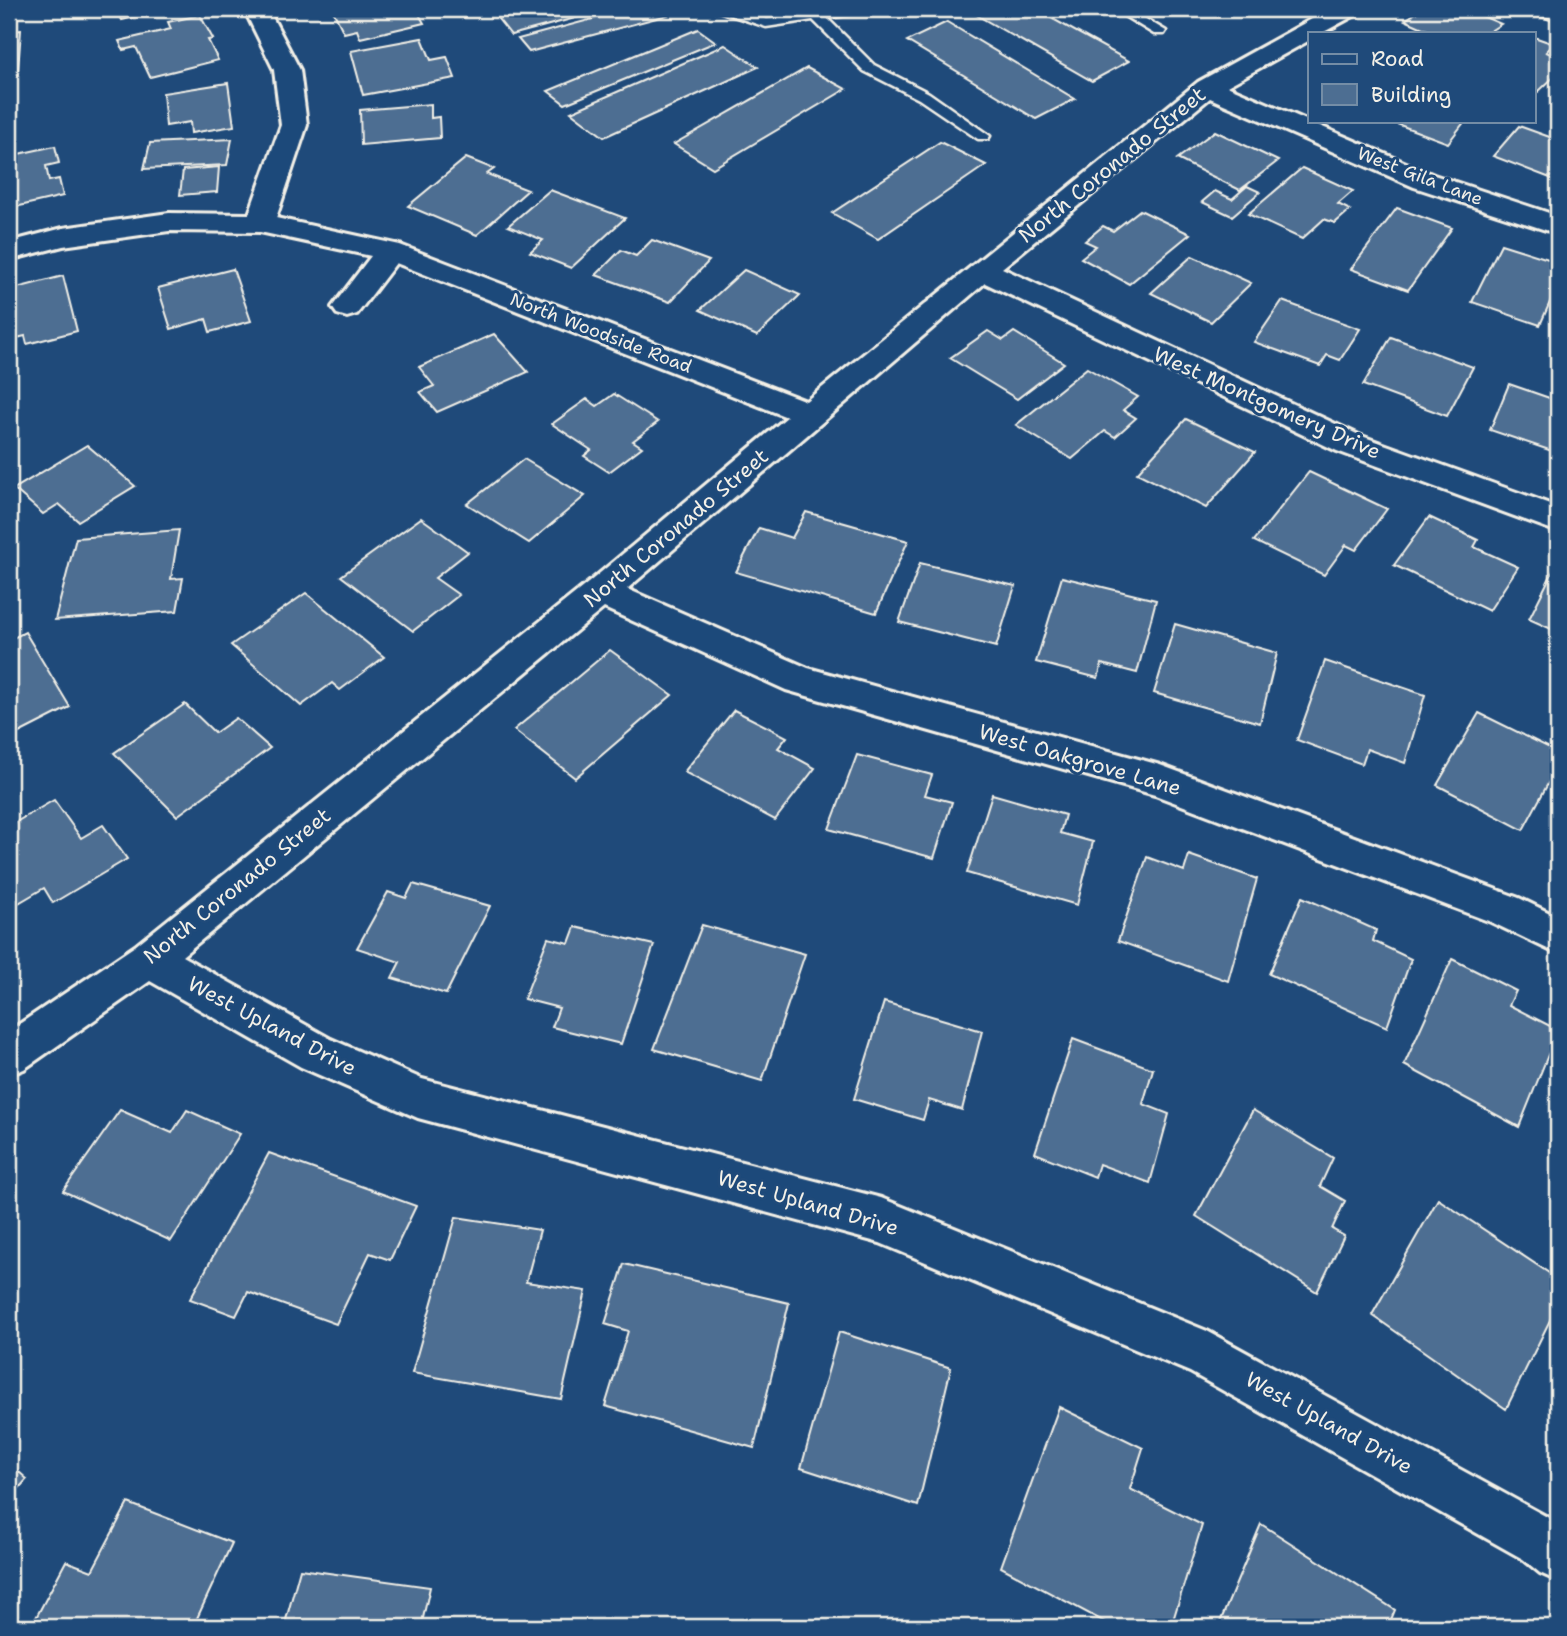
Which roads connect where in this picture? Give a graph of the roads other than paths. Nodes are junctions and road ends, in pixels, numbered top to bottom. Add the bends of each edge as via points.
1 (256, 9) edge
2 (719, 9) edge
3 (860, 9) edge
4 (1120, 9) edge
5 (1348, 9) edge
6 (1546, 9) edge
7 (1558, 13) edge
8 (817, 16) junction
9 (1159, 31) dead end
10 (1208, 87) junction
11 (983, 136) dead end
12 (260, 223) junction
13 (1558, 225) edge
14 (9, 251) edge
15 (390, 251) junction
16 (982, 270) junction
17 (347, 307) dead end
18 (811, 415) junction
19 (1558, 520) edge
20 (600, 592) junction
21 (1558, 936) edge
22 (149, 959) junction
23 (9, 1055) edge
24 (1558, 1555) edge

1 - 12 street via 287,70 294,125
2 - 8 lane via 766,23
3 - 8 lane
4 - 9 lane
5 - 10 street, North Coronado Street
6 - 7 street
8 - 11 lane via 869,68 924,96
10 - 13 street, West Gila Lane via 1424,181
10 - 16 street, North Coronado Street
12 - 14 street, North Woodside Road via 169,222 63,237
12 - 15 street, North Woodside Road
15 - 17 street
15 - 18 street, North Woodside Road
16 - 18 street, North Coronado Street
16 - 19 street, West Montgomery Drive via 1348,443
18 - 20 street, North Coronado Street
20 - 21 street, West Oakgrove Lane via 799,680 1160,781 1505,910
20 - 22 street, North Coronado Street
22 - 23 street, North Coronado Street
22 - 24 street, West Upland Drive via 316,1053 418,1098 881,1221 1207,1356 1541,1541

